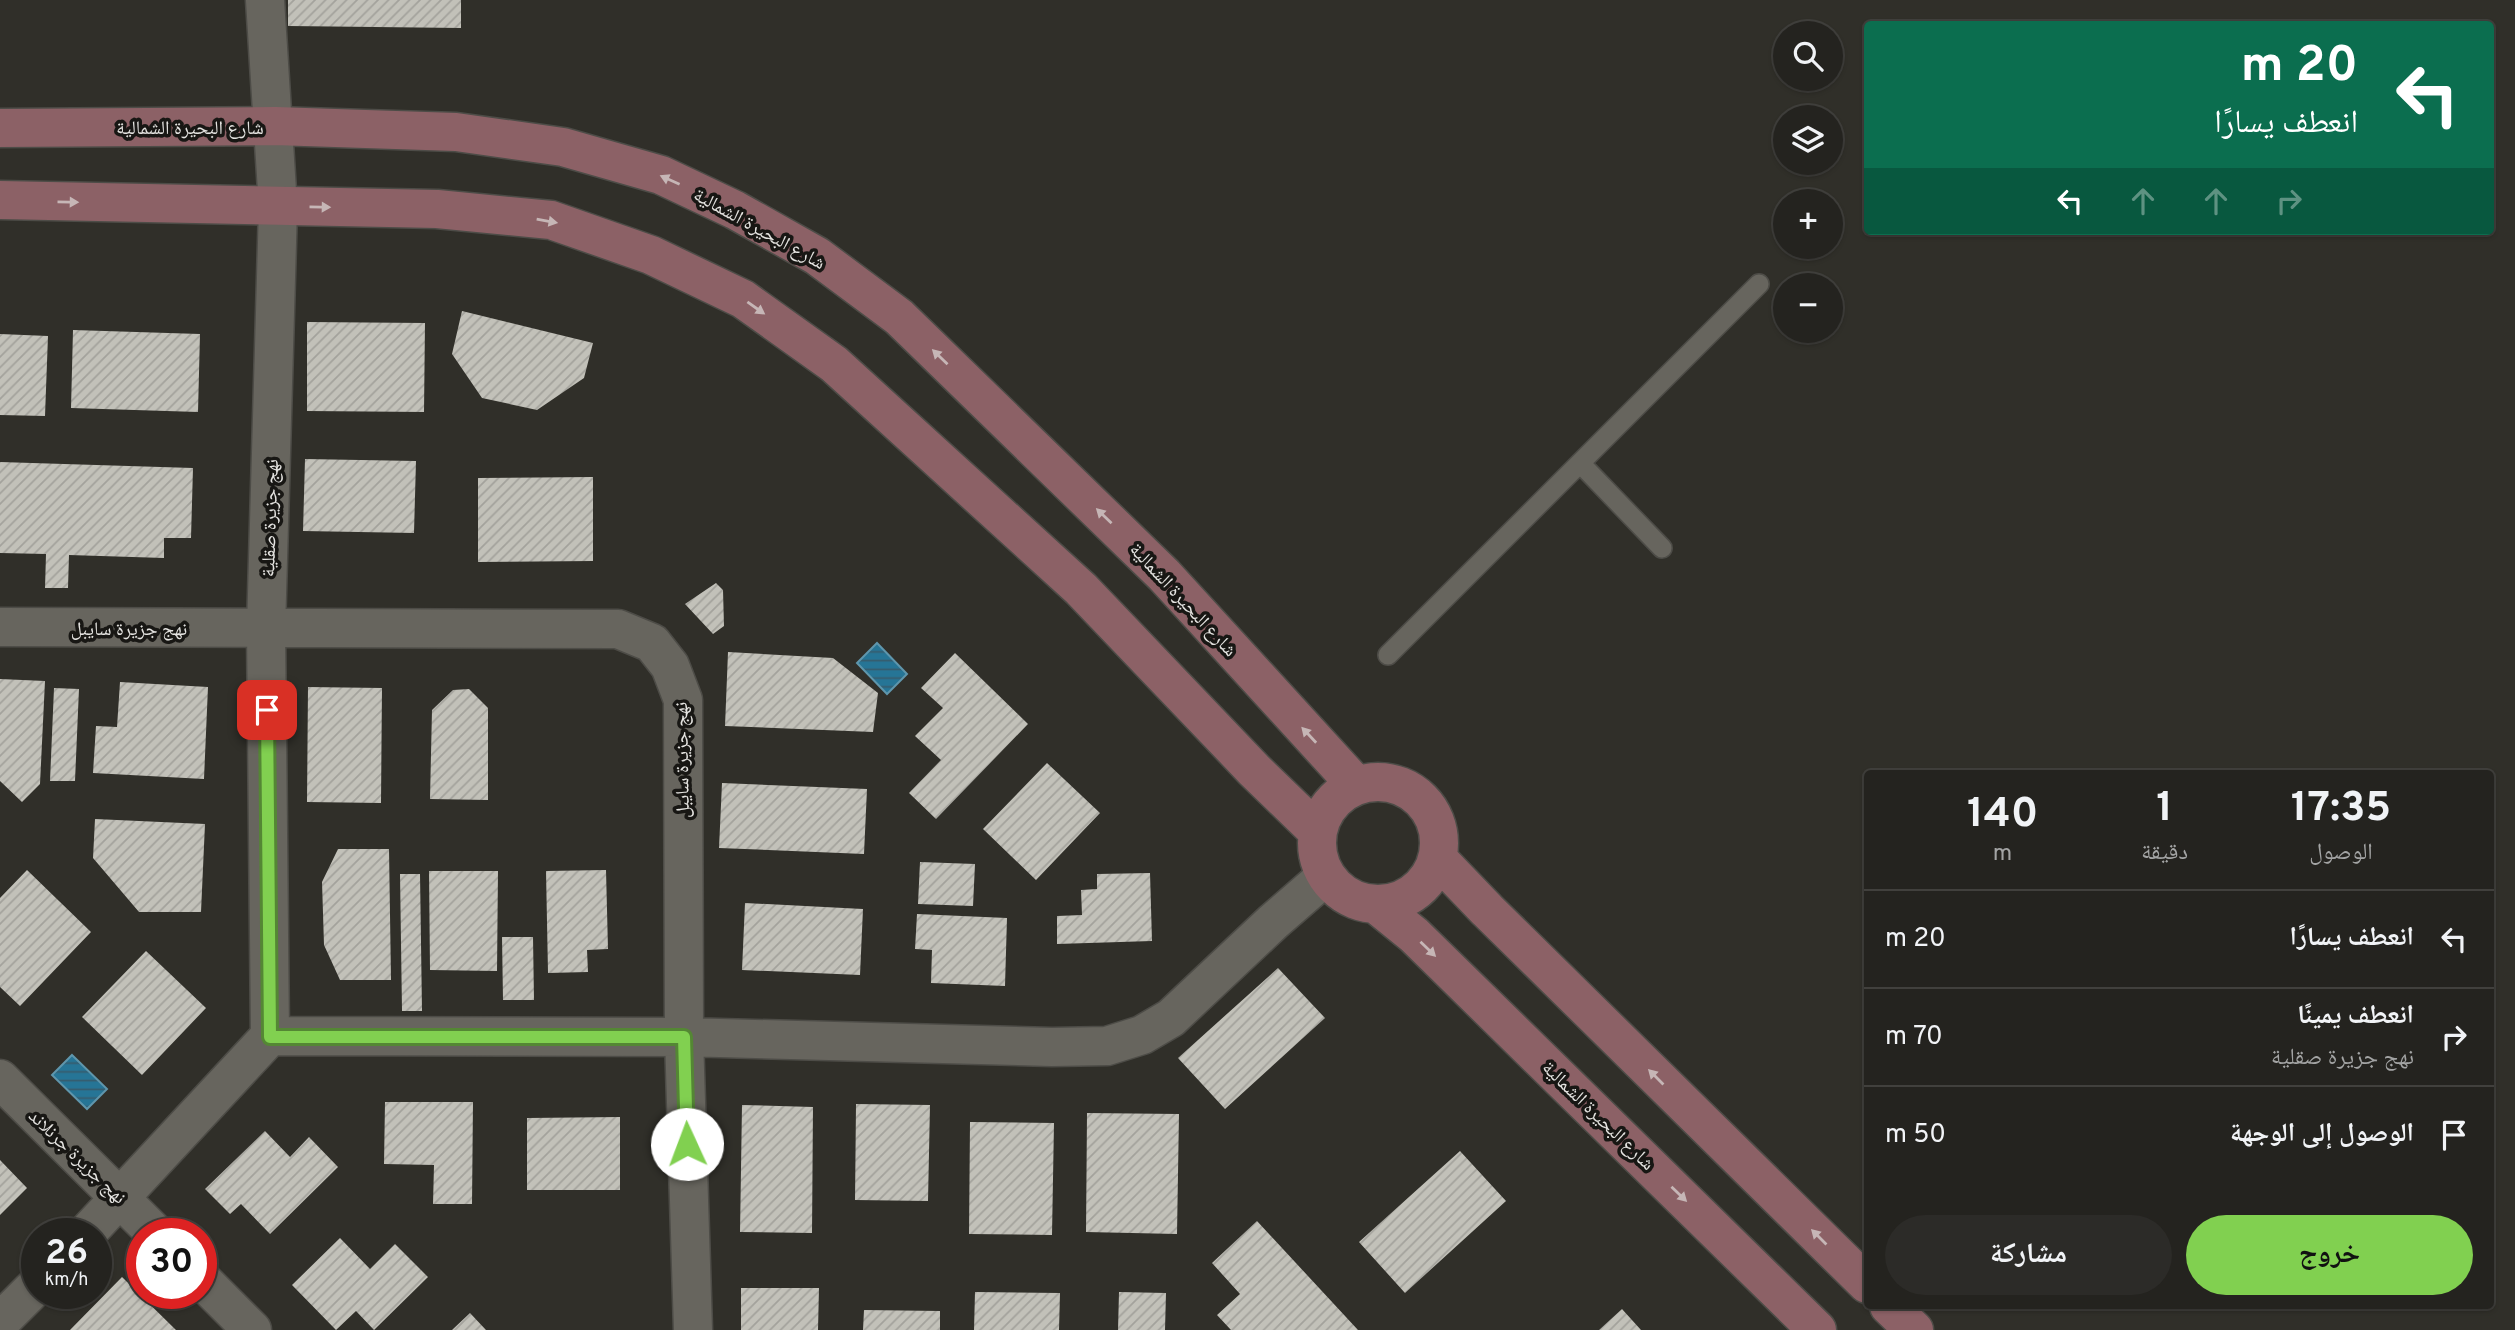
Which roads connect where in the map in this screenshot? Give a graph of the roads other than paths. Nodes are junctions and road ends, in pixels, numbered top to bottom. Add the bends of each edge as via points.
1 (265, 0) edge
2 (275, 127) junction
3 (0, 128) edge
4 (0, 200) edge
5 (278, 207) junction
6 (1759, 284) dead end
7 (1580, 463) junction
8 (1662, 548) dead end
9 (0, 626) edge
10 (266, 629) junction
11 (1388, 655) dead end
12 (1356, 785) junction
13 (1317, 831) junction
14 (1438, 859) junction
15 (1326, 876) junction
16 (1377, 905) junction
17 (270, 1037) junction
18 (684, 1037) junction
19 (0, 1079) edge
20 (121, 1198) junction
21 (102, 1218) edge
22 (140, 1218) edge
23 (1864, 1281) edge
24 (217, 1295) edge
25 (21, 1300) edge
26 (1892, 1309) edge
27 (0, 1322) edge
28 (251, 1330) edge
29 (693, 1330) edge
30 (1817, 1330) edge
31 (1914, 1330) edge

1 - 2 street, نهج جزيرة صقلية
2 - 3 main road, شارع البحيرة الشمالية
2 - 5 street, نهج جزيرة صقلية
12 -> 2 main road, شارع البحيرة الشمالية via 1164,575 899,317 817,256 661,175 563,147 456,132
4 -> 5 main road
5 - 10 street, نهج جزيرة صقلية
5 -> 13 main road via 437,209 551,220 651,255 743,299 834,364 1072,580
6 - 7 lane
7 - 8 lane
7 - 11 lane
9 - 10 street, نهج جزيرة سايبل
10 - 17 street, نهج جزيرة صقلية
10 - 18 street, نهج جزيرة سايبل via 618,629 652,643 670,666 682,699
12 - 13 main road via 1330,804
12 - 14 main road via 1388,782 1419,797 1437,825
13 - 15 main road via 1316,847
14 - 16 main road via 1415,892 1397,902
23 -> 14 main road
15 - 16 main road via 1339,891
15 - 18 street via 1171,1018 1142,1035 1107,1046
16 -> 30 main road, شارع البحيرة الشمالية via 1433,954
17 - 18 street
17 - 20 street
18 - 29 street, نهج جزيرة سايبل
19 - 20 street, نهج جزيرة جرنلاند
20 - 21 street
20 - 22 street, نهج جزيرة جرنلاند
24 - 28 street
25 - 27 street
26 - 31 main road

